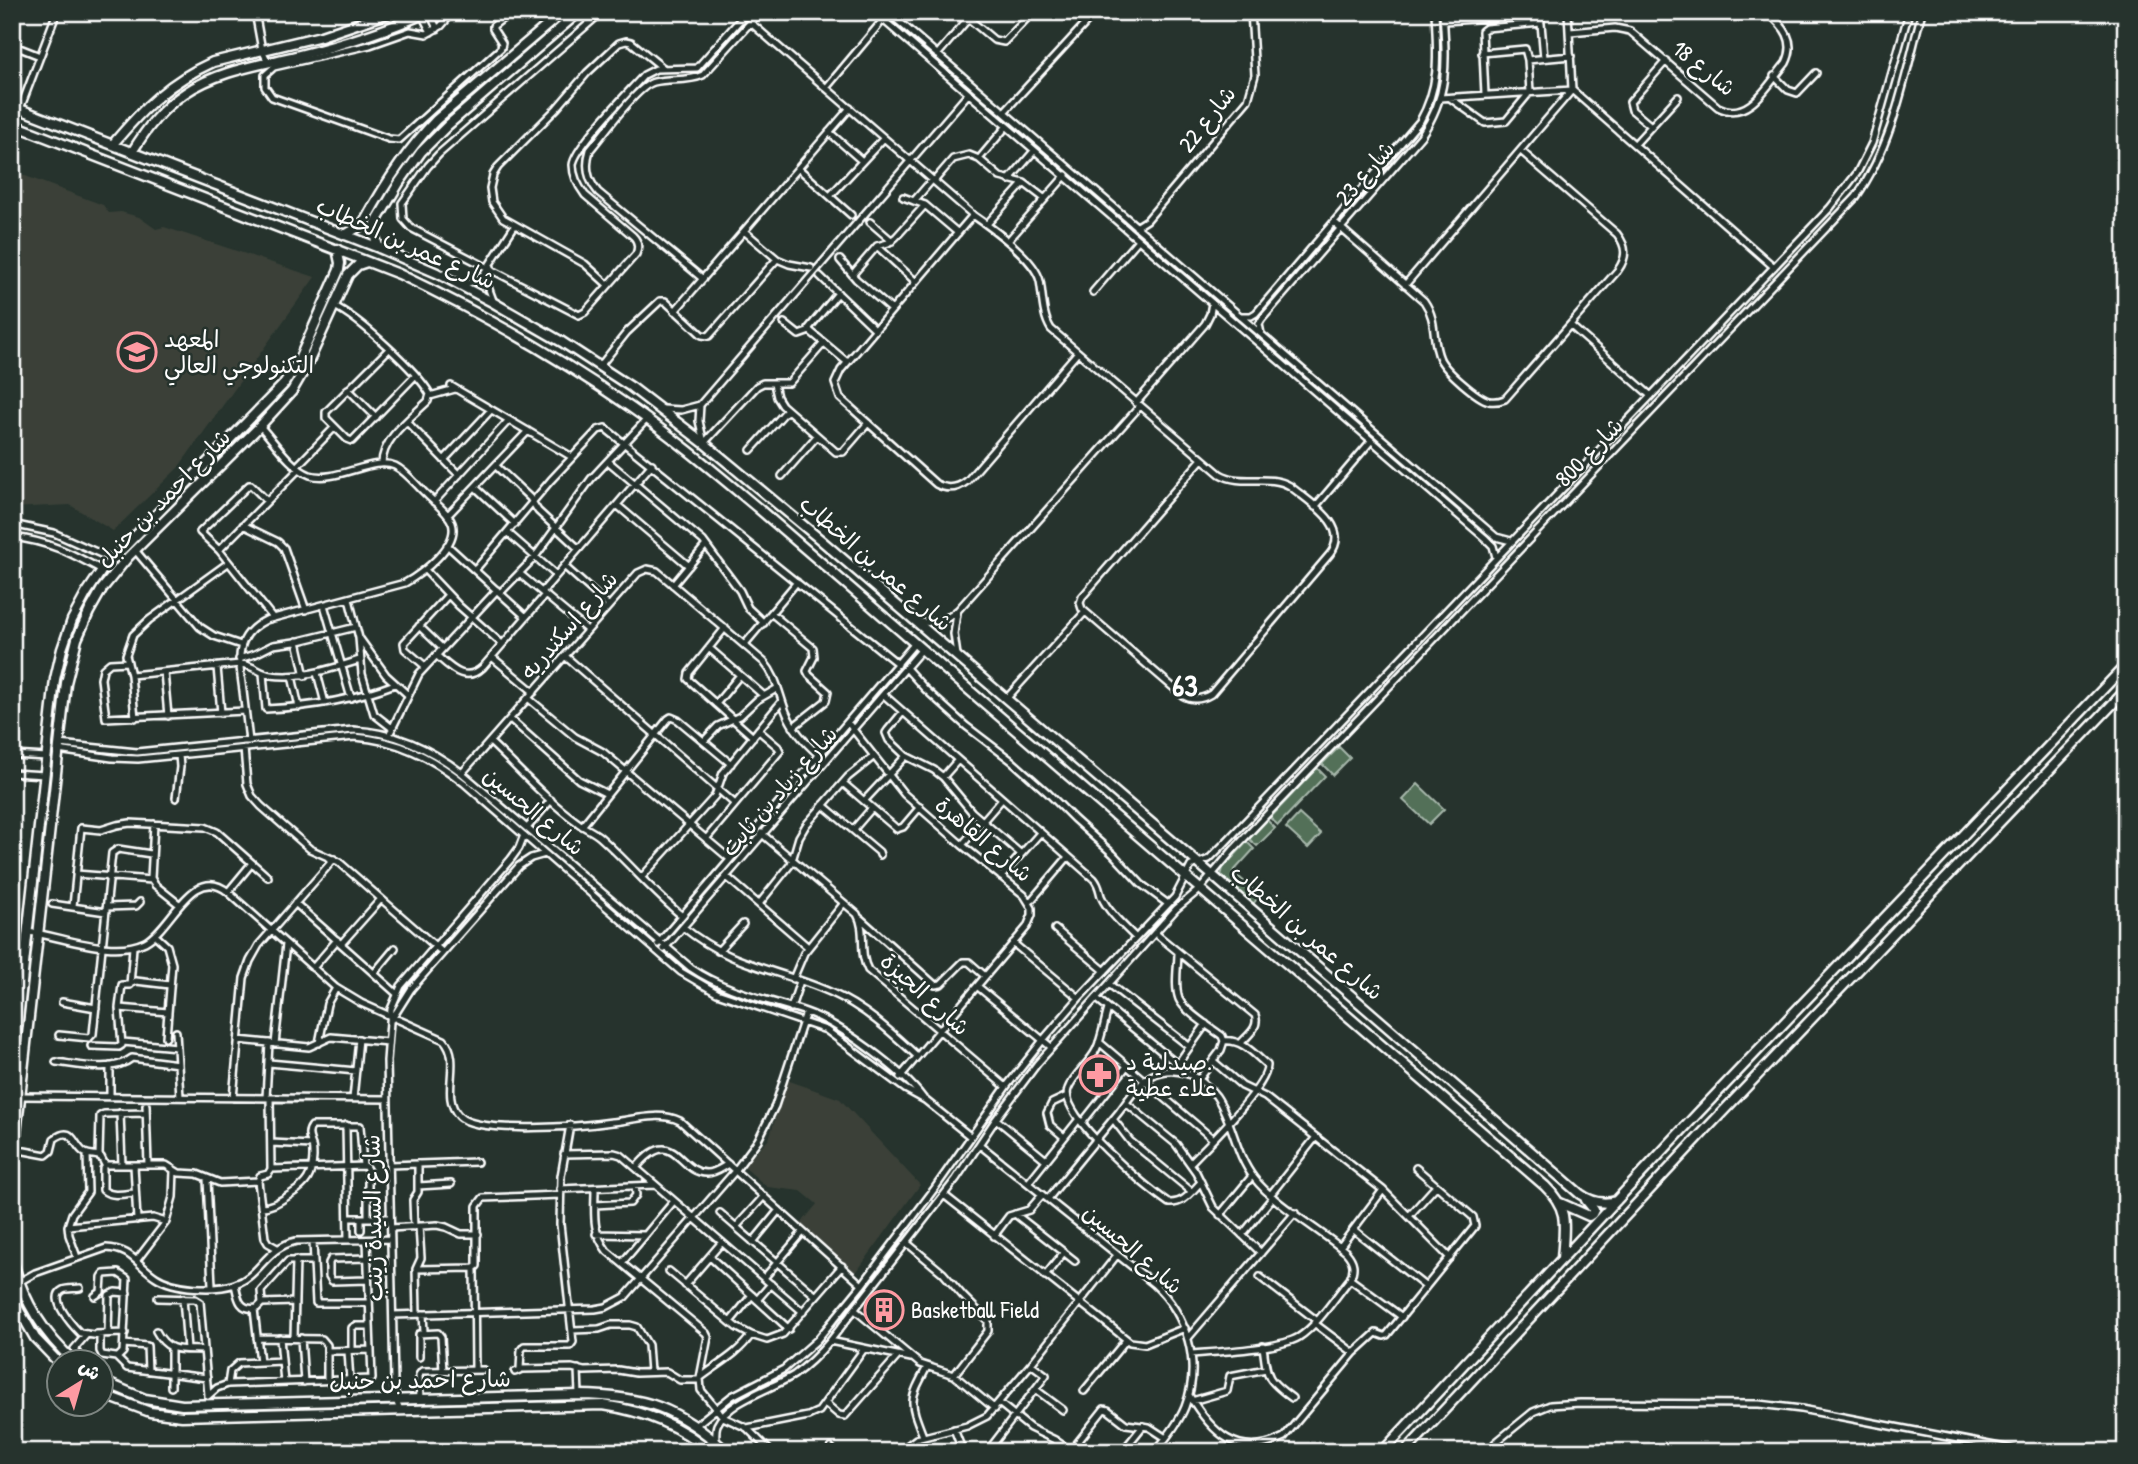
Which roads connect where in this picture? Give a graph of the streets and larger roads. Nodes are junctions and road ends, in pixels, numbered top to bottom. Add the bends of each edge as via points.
1 (57, 12) edge
2 (255, 12) edge
3 (392, 12) edge
4 (453, 12) edge
5 (511, 12) edge
6 (563, 12) edge
7 (579, 12) edge
8 (603, 12) edge
9 (747, 12) edge
10 (760, 12) edge
11 (874, 12) edge
12 (888, 12) edge
13 (974, 12) edge
14 (1032, 12) edge
15 (1096, 12) edge
16 (1251, 12) edge
17 (1435, 12) edge
18 (1443, 12) edge
19 (1540, 12) edge
20 (1568, 12) edge
21 (1767, 12) edge
22 (1901, 12) edge
23 (1909, 12) edge
24 (1922, 12) edge
25 (426, 13) edge
26 (1494, 15) edge
27 (968, 18) junction
28 (883, 20) junction
29 (1443, 21) junction
30 (1907, 22) junction
31 (751, 23) junction
32 (1541, 23) junction
33 (1495, 27) junction
34 (434, 31) junction
35 (1570, 32) junction
36 (12, 45) edge
37 (262, 50) junction
38 (1482, 53) junction
39 (40, 55) junction
40 (937, 55) junction
41 (1571, 55) junction
42 (1544, 58) junction
43 (1528, 60) junction
44 (931, 61) junction
45 (1666, 61) junction
46 (268, 62) junction
47 (663, 68) junction
48 (1816, 74) dead end
49 (1774, 76) junction
50 (826, 88) junction
51 (1572, 90) junction
52 (1530, 93) junction
53 (968, 94) junction
54 (1485, 95) junction
55 (1450, 97) junction
56 (1678, 97) dead end
57 (1440, 98) junction
58 (16, 107) edge
59 (849, 108) junction
60 (1004, 112) junction
61 (12, 124) edge
62 (1006, 127) junction
63 (1651, 127) junction
64 (829, 132) junction
65 (884, 138) junction
66 (113, 144) junction
67 (1635, 145) junction
68 (1034, 151) junction
69 (1521, 151) junction
70 (132, 152) junction
71 (979, 159) junction
72 (862, 161) junction
73 (911, 161) junction
74 (798, 168) junction
75 (1070, 170) junction
76 (1064, 177) junction
77 (933, 180) junction
78 (1009, 180) junction
79 (1024, 183) junction
80 (227, 189) junction
81 (830, 196) junction
82 (903, 197) dead end
83 (1045, 199) junction
84 (257, 200) junction
85 (914, 201) junction
86 (221, 204) junction
87 (925, 205) junction
88 (851, 215) dead end
89 (973, 215) junction
90 (254, 216) junction
91 (870, 222) dead end
92 (1334, 222) junction
93 (987, 224) junction
94 (515, 225) junction
95 (1136, 226) junction
96 (1340, 228) junction
97 (744, 231) junction
98 (958, 233) junction
99 (345, 235) junction
100 (1138, 240) junction
101 (892, 241) junction
102 (1008, 241) junction
103 (877, 246) junction
104 (379, 248) junction
105 (337, 249) junction
106 (1167, 253) junction
107 (777, 259) junction
108 (840, 260) dead end
109 (1161, 260) junction
110 (369, 261) junction
111 (490, 267) junction
112 (1774, 267) junction
113 (811, 268) dead end
114 (853, 274) junction
115 (820, 276) dead end
116 (703, 279) junction
117 (916, 282) junction
118 (459, 284) junction
119 (608, 285) junction
120 (1405, 285) junction
121 (1093, 292) dead end
122 (838, 293) junction
123 (324, 303) junction
124 (494, 303) junction
125 (1212, 303) junction
126 (334, 306) junction
127 (892, 310) junction
128 (675, 311) junction
129 (1241, 316) junction
130 (784, 323) dead end
131 (533, 325) junction
132 (1570, 325) junction
133 (876, 330) junction
134 (810, 331) junction
135 (1261, 334) junction
136 (525, 340) junction
137 (562, 342) junction
138 (824, 343) junction
139 (389, 349) junction
140 (1078, 352) junction
141 (552, 356) junction
142 (847, 362) junction
143 (600, 366) junction
144 (415, 376) junction
145 (774, 384) junction
146 (348, 389) junction
147 (430, 396) junction
148 (1651, 396) junction
149 (1138, 404) junction
150 (700, 405) junction
151 (661, 409) junction
152 (491, 410) junction
153 (788, 410) junction
154 (376, 417) junction
155 (647, 419) junction
156 (509, 420) junction
157 (407, 422) junction
158 (868, 423) junction
159 (260, 426) junction
160 (335, 427) junction
161 (528, 431) junction
162 (817, 436) junction
163 (1371, 441) junction
164 (625, 443) junction
165 (704, 443) junction
166 (751, 450) dead end
167 (572, 457) junction
168 (1202, 459) junction
169 (444, 460) junction
170 (609, 462) junction
171 (382, 464) junction
172 (652, 464) junction
173 (496, 466) junction
174 (298, 468) junction
175 (1417, 469) junction
176 (459, 475) junction
177 (1412, 475) junction
178 (782, 476) dead end
179 (635, 484) junction
180 (475, 487) junction
181 (1558, 493) junction
182 (174, 496) junction
183 (770, 498) junction
184 (1566, 500) junction
185 (267, 501) junction
186 (434, 502) junction
187 (182, 503) junction
188 (533, 503) junction
189 (617, 505) junction
190 (1315, 507) junction
191 (782, 508) junction
192 (759, 509) junction
193 (448, 515) junction
194 (771, 519) junction
195 (12, 524) edge
196 (515, 524) junction
197 (243, 526) junction
198 (557, 528) junction
199 (508, 533) junction
200 (12, 537) edge
201 (1511, 541) junction
202 (447, 545) junction
203 (706, 545) junction
204 (579, 548) junction
205 (135, 550) junction
206 (219, 550) junction
207 (535, 557) junction
208 (1496, 557) junction
209 (112, 559) junction
210 (228, 563) junction
211 (564, 566) junction
212 (689, 566) junction
213 (102, 570) junction
214 (425, 570) junction
215 (475, 570) junction
216 (520, 573) junction
217 (556, 575) junction
218 (797, 582) junction
219 (674, 585) junction
220 (498, 592) junction
221 (544, 594) junction
222 (448, 595) junction
223 (349, 599) junction
224 (178, 600) junction
225 (324, 605) junction
226 (609, 606) junction
227 (306, 610) junction
228 (958, 610) junction
229 (1085, 611) junction
230 (771, 613) junction
231 (471, 617) junction
232 (526, 617) junction
233 (273, 618) junction
234 (1438, 618) junction
235 (914, 621) junction
236 (764, 622) junction
237 (419, 626) junction
238 (1447, 626) junction
239 (356, 627) junction
240 (725, 628) junction
241 (587, 630) junction
242 (333, 633) junction
243 (359, 638) junction
244 (297, 641) junction
245 (502, 644) junction
246 (241, 645) junction
247 (745, 645) junction
248 (919, 646) junction
249 (442, 648) junction
250 (709, 648) junction
251 (62, 649) junction
252 (72, 652) junction
253 (436, 655) junction
254 (565, 656) junction
255 (492, 657) junction
256 (957, 658) junction
257 (360, 660) junction
258 (128, 662) junction
259 (239, 662) junction
260 (898, 664) junction
261 (2126, 665) edge
262 (342, 666) junction
263 (425, 666) junction
264 (217, 667) junction
265 (906, 668) junction
266 (164, 672) junction
267 (263, 673) junction
268 (317, 673) junction
269 (131, 675) junction
270 (740, 675) junction
271 (292, 676) junction
272 (305, 676) junction
273 (396, 684) junction
274 (779, 688) junction
275 (2126, 690) edge
276 (534, 692) junction
277 (368, 694) junction
278 (408, 695) junction
279 (764, 695) junction
280 (884, 695) junction
281 (351, 698) junction
282 (528, 698) junction
283 (1006, 699) junction
284 (782, 701) junction
285 (325, 703) junction
286 (716, 704) junction
287 (299, 707) junction
288 (245, 711) junction
289 (904, 712) junction
290 (221, 713) junction
291 (168, 716) junction
292 (135, 718) junction
293 (510, 719) junction
294 (733, 720) junction
295 (848, 723) junction
296 (793, 727) junction
297 (392, 728) junction
298 (758, 730) junction
299 (853, 731) junction
300 (339, 734) junction
301 (656, 734) junction
302 (389, 735) junction
303 (753, 737) junction
304 (249, 741) junction
305 (704, 741) junction
306 (490, 742) junction
307 (1058, 743) junction
308 (58, 747) junction
309 (244, 748) junction
310 (145, 751) junction
311 (12, 755) edge
312 (178, 755) junction
313 (819, 755) junction
314 (906, 756) junction
315 (1046, 756) junction
316 (47, 757) junction
317 (873, 757) junction
318 (146, 759) junction
319 (958, 760) junction
320 (731, 764) junction
321 (626, 771) junction
322 (12, 773) edge
323 (45, 775) junction
324 (888, 775) junction
325 (460, 776) junction
326 (943, 777) junction
327 (843, 783) junction
328 (718, 789) junction
329 (607, 794) junction
330 (176, 798) dead end
331 (1002, 799) junction
332 (551, 800) junction
333 (864, 801) junction
334 (735, 804) junction
335 (823, 805) junction
336 (920, 807) junction
337 (872, 808) junction
338 (982, 822) junction
339 (154, 824) junction
340 (689, 825) junction
341 (582, 826) junction
342 (528, 827) junction
343 (756, 829) junction
344 (853, 830) junction
345 (1040, 833) junction
346 (524, 835) junction
347 (764, 835) junction
348 (706, 839) junction
349 (962, 845) junction
350 (151, 853) junction
351 (545, 854) junction
352 (1021, 854) junction
353 (880, 855) dead end
354 (1068, 857) junction
355 (334, 859) junction
356 (730, 859) junction
357 (793, 860) junction
358 (252, 863) junction
359 (1198, 863) junction
360 (76, 874) junction
361 (1212, 875) junction
362 (1186, 876) junction
363 (109, 877) junction
364 (268, 877) dead end
365 (642, 877) junction
366 (727, 877) junction
367 (1001, 877) junction
368 (152, 880) junction
369 (1200, 889) junction
370 (228, 891) junction
371 (381, 899) junction
372 (140, 902) dead end
373 (1030, 902) junction
374 (1171, 902) junction
375 (295, 903) junction
376 (844, 903) junction
377 (52, 904) dead end
378 (759, 904) junction
379 (180, 905) junction
380 (1180, 905) junction
381 (73, 906) junction
382 (106, 909) junction
383 (681, 915) junction
384 (859, 918) junction
385 (743, 924) dead end
386 (683, 927) junction
387 (1055, 929) dead end
388 (271, 930) junction
389 (28, 932) junction
390 (38, 933) junction
391 (1154, 933) junction
392 (155, 935) junction
393 (1136, 938) junction
394 (660, 941) junction
395 (339, 942) junction
396 (1013, 943) junction
397 (286, 944) junction
398 (102, 946) junction
399 (435, 946) junction
400 (133, 947) junction
401 (666, 947) junction
402 (808, 947) junction
403 (395, 948) dead end
404 (654, 948) junction
405 (718, 951) junction
406 (442, 952) junction
407 (1178, 953) junction
408 (660, 954) junction
409 (24, 961) junction
410 (313, 968) junction
411 (1105, 971) junction
412 (375, 972) junction
413 (12, 974) edge
414 (985, 976) junction
415 (797, 980) junction
416 (1109, 984) junction
417 (130, 985) junction
418 (170, 985) junction
419 (977, 986) junction
420 (335, 988) junction
421 (12, 990) edge
422 (397, 994) junction
423 (1079, 998) junction
424 (1096, 998) junction
425 (62, 1002) dead end
426 (20, 1004) junction
427 (96, 1008) junction
428 (119, 1008) junction
429 (791, 1008) junction
430 (1108, 1009) junction
431 (168, 1012) junction
432 (806, 1012) junction
433 (391, 1017) junction
434 (1379, 1020) junction
435 (803, 1021) junction
436 (1206, 1024) junction
437 (939, 1030) junction
438 (176, 1032) dead end
439 (1367, 1032) junction
440 (59, 1035) dead end
441 (166, 1037) dead end
442 (359, 1039) junction
443 (238, 1040) junction
444 (1043, 1040) junction
445 (1224, 1041) junction
446 (123, 1042) junction
447 (388, 1042) junction
448 (1099, 1042) junction
449 (319, 1043) junction
450 (1241, 1043) junction
451 (272, 1044) junction
452 (91, 1046) dead end
453 (177, 1047) junction
454 (1052, 1047) junction
455 (1190, 1047) junction
456 (917, 1056) junction
457 (1213, 1061) junction
458 (56, 1062) dead end
459 (269, 1063) junction
460 (178, 1064) junction
461 (1177, 1064) junction
462 (110, 1066) junction
463 (1127, 1066) junction
464 (1084, 1067) junction
465 (356, 1071) junction
466 (1172, 1071) junction
467 (12, 1075) edge
468 (901, 1075) junction
469 (1200, 1078) junction
470 (1144, 1081) junction
471 (896, 1082) junction
472 (1006, 1087) junction
473 (1110, 1089) junction
474 (1254, 1093) junction
475 (1067, 1096) junction
476 (20, 1097) junction
477 (110, 1097) junction
478 (180, 1097) junction
479 (233, 1098) junction
480 (268, 1098) junction
481 (353, 1099) junction
482 (387, 1099) junction
483 (925, 1100) junction
484 (1126, 1103) junction
485 (146, 1105) dead end
486 (120, 1113) junction
487 (146, 1113) junction
488 (1698, 1113) junction
489 (996, 1119) junction
490 (1113, 1119) junction
491 (1080, 1121) junction
492 (1228, 1122) junction
493 (346, 1125) junction
494 (570, 1125) junction
495 (1710, 1125) junction
496 (1685, 1128) junction
497 (1316, 1137) junction
498 (971, 1138) junction
499 (1064, 1138) junction
500 (1213, 1139) junction
501 (1096, 1140) junction
502 (1696, 1140) junction
503 (271, 1143) junction
504 (312, 1144) junction
505 (980, 1144) junction
506 (14, 1149) junction
507 (87, 1154) junction
508 (564, 1154) junction
509 (99, 1155) junction
510 (1046, 1160) junction
511 (477, 1162) dead end
512 (1191, 1163) junction
513 (418, 1164) junction
514 (728, 1164) junction
515 (122, 1165) junction
516 (134, 1165) junction
517 (148, 1165) junction
518 (389, 1165) junction
519 (346, 1166) junction
520 (363, 1166) junction
521 (312, 1168) junction
522 (636, 1168) junction
523 (1416, 1168) dead end
524 (103, 1169) dead end
525 (271, 1169) junction
526 (12, 1170) edge
527 (174, 1170) junction
528 (735, 1171) junction
529 (1252, 1176) junction
530 (207, 1179) junction
531 (258, 1181) junction
532 (1201, 1182) junction
533 (1028, 1183) junction
534 (451, 1184) dead end
535 (656, 1185) junction
536 (418, 1186) junction
537 (635, 1186) junction
538 (1436, 1186) junction
539 (595, 1188) junction
540 (1383, 1190) junction
541 (1191, 1191) junction
542 (560, 1192) junction
543 (134, 1193) junction
544 (1580, 1194) junction
545 (944, 1195) junction
546 (1042, 1195) junction
547 (764, 1196) junction
548 (1272, 1196) junction
549 (1048, 1199) junction
550 (674, 1201) junction
551 (1616, 1201) junction
552 (1560, 1203) junction
553 (595, 1205) junction
554 (261, 1207) junction
555 (779, 1210) junction
556 (720, 1213) dead end
557 (1295, 1213) junction
558 (1015, 1214) junction
559 (1220, 1215) junction
560 (1409, 1216) junction
561 (348, 1218) junction
562 (361, 1218) junction
563 (368, 1218) junction
564 (390, 1218) junction
565 (694, 1218) junction
566 (137, 1220) junction
567 (166, 1222) junction
568 (68, 1226) junction
569 (416, 1227) junction
570 (736, 1227) junction
571 (391, 1228) junction
572 (361, 1230) dead end
573 (1354, 1230) junction
574 (803, 1232) junction
575 (478, 1234) junction
576 (596, 1234) junction
577 (646, 1235) junction
578 (1242, 1235) junction
579 (994, 1236) junction
580 (391, 1239) junction
581 (348, 1240) junction
582 (367, 1240) junction
583 (313, 1241) junction
584 (722, 1242) junction
585 (753, 1242) junction
586 (907, 1243) junction
587 (1340, 1247) junction
588 (276, 1248) junction
589 (1064, 1252) junction
590 (1261, 1253) junction
591 (1117, 1255) junction
592 (710, 1256) junction
593 (77, 1257) junction
594 (368, 1258) junction
595 (1450, 1258) junction
596 (1562, 1259) junction
597 (137, 1260) junction
598 (296, 1260) junction
599 (314, 1261) junction
600 (1075, 1261) dead end
601 (777, 1262) junction
602 (13, 1263) edge
603 (622, 1263) junction
604 (842, 1266) junction
605 (474, 1268) junction
606 (416, 1269) junction
607 (669, 1271) dead end
608 (31, 1275) junction
609 (869, 1275) junction
610 (1045, 1276) junction
611 (1259, 1277) dead end
612 (764, 1278) junction
613 (642, 1279) junction
614 (1350, 1279) junction
615 (368, 1280) junction
616 (19, 1282) junction
617 (877, 1282) junction
618 (235, 1284) junction
619 (771, 1284) junction
620 (685, 1285) junction
621 (862, 1285) junction
622 (212, 1286) junction
623 (1426, 1287) junction
624 (80, 1288) dead end
625 (127, 1293) junction
626 (95, 1296) dead end
627 (816, 1296) junction
628 (755, 1297) junction
629 (12, 1298) edge
630 (158, 1298) dead end
631 (183, 1298) junction
632 (295, 1302) junction
633 (262, 1303) junction
634 (369, 1303) junction
635 (1079, 1303) junction
636 (254, 1309) junction
637 (570, 1310) junction
638 (855, 1310) junction
639 (803, 1312) junction
640 (474, 1313) junction
641 (420, 1314) junction
642 (393, 1315) junction
643 (1402, 1317) junction
644 (1315, 1321) junction
645 (730, 1322) junction
646 (369, 1326) junction
647 (1185, 1328) junction
648 (789, 1329) junction
649 (572, 1330) junction
650 (156, 1331) dead end
651 (424, 1332) junction
652 (125, 1333) junction
653 (96, 1334) junction
654 (108, 1334) junction
655 (87, 1335) junction
656 (751, 1335) junction
657 (257, 1338) junction
658 (280, 1338) junction
659 (297, 1338) junction
660 (1188, 1339) junction
661 (1126, 1340) junction
662 (830, 1341) junction
663 (124, 1344) junction
664 (1264, 1346) junction
665 (60, 1348) edge
666 (75, 1348) edge
667 (46, 1349) edge
668 (171, 1349) junction
669 (187, 1349) junction
670 (864, 1349) junction
671 (204, 1350) junction
672 (350, 1350) junction
673 (371, 1350) junction
674 (327, 1351) junction
675 (1354, 1353) junction
676 (1191, 1354) junction
677 (898, 1356) junction
678 (419, 1357) dead end
679 (117, 1358) junction
680 (914, 1359) junction
681 (282, 1360) junction
682 (260, 1362) junction
683 (1031, 1364) junction
684 (927, 1367) junction
685 (578, 1369) junction
686 (1266, 1369) junction
687 (475, 1370) junction
688 (484, 1370) dead end
689 (148, 1371) junction
690 (443, 1371) junction
691 (650, 1372) junction
692 (171, 1374) junction
693 (954, 1375) junction
694 (207, 1378) junction
695 (700, 1379) junction
696 (327, 1381) junction
697 (350, 1381) junction
698 (284, 1382) junction
699 (304, 1382) junction
700 (228, 1384) junction
701 (171, 1387) dead end
702 (116, 1388) edge
703 (1035, 1389) junction
704 (1084, 1391) dead end
705 (579, 1395) junction
706 (1190, 1398) junction
707 (1292, 1398) dead end
708 (420, 1399) junction
709 (116, 1400) edge
710 (396, 1400) junction
711 (208, 1401) junction
712 (825, 1403) junction
713 (1426, 1405) junction
714 (997, 1406) junction
715 (716, 1408) junction
716 (400, 1410) junction
717 (1063, 1410) dead end
718 (1014, 1416) junction
719 (1439, 1416) junction
720 (723, 1417) junction
721 (1413, 1419) junction
722 (696, 1425) junction
723 (1143, 1426) junction
724 (747, 1428) junction
725 (954, 1429) junction
726 (1425, 1431) junction
727 (923, 1436) junction
728 (1166, 1438) junction
729 (716, 1441) junction
730 (1495, 1443) dead end
731 (1071, 1451) edge
732 (711, 1452) edge
733 (727, 1452) edge
734 (771, 1452) edge
735 (899, 1452) edge
736 (963, 1452) edge
737 (987, 1452) edge
738 (1122, 1452) edge
739 (1155, 1452) edge
740 (1382, 1452) edge
741 (1405, 1452) edge
742 (2026, 1452) edge

1 - 39 street
2 - 37 street
3 - 37 street
4 - 34 street
5 - 34 street via 493,28 501,48 399,140 272,97 265,87 265,75 274,67 410,31
6 - 99 street via 420,136 392,172 366,219
7 - 104 street via 421,152 376,222
8 - 111 street via 439,154 402,203 403,219 411,228
9 - 47 street via 700,66
10 - 31 street
11 - 28 street
12 - 40 street
13 - 27 street
14 - 27 street via 999,43
15 - 60 street
16 - 95 street, شارع 22 via 1255,75 1248,100 1147,220
17 - 92 street, شارع 23 via 1437,69 1426,111
18 - 29 street, شارع 23
19 - 32 street
20 - 35 street
21 - 49 street, شارع 18 via 1780,23 1791,47 1786,63
22 - 30 street
23 - 30 street, شارع 800
24 - 184 street, شارع 800 via 1886,142 1856,197
25 - 34 street
25 - 46 street via 363,37
26 - 29 street
26 - 33 street
27 - 40 street
28 - 44 street
28 - 50 street
29 - 57 street, شارع 23 via 1446,68
30 - 112 street, شارع 800 via 1866,159 1830,208
31 - 50 street
31 - 116 street via 703,75 656,81 643,88 590,150 587,162 590,181 598,192
32 - 33 street
32 - 42 street
33 - 38 street via 1482,30
35 - 41 street
35 - 45 street, شارع 18 via 1622,28
36 - 39 street
37 - 46 street
37 - 66 street via 213,62 184,76 151,101
38 - 43 street via 1522,49
38 - 54 street
39 - 58 street
40 - 44 street
40 - 60 street
41 - 42 street
41 - 51 street
42 - 43 street
43 - 52 street
44 - 53 street
45 - 49 street, شارع 18 via 1726,111 1744,110
45 - 63 street via 1630,102 1632,110
46 - 70 street via 186,92 159,114
47 - 94 street via 631,42 622,41 498,167 491,182 492,202 503,218
47 - 119 street via 644,75 574,160 585,195 637,241 636,254
48 - 49 street via 1797,93
50 - 59 street
51 - 52 street
51 - 67 street
51 - 69 street
52 - 54 street
52 - 55 street via 1506,121 1488,124
53 - 62 street
53 - 73 street
54 - 55 street
55 - 57 street
56 - 63 street
57 - 96 street, شارع 23 via 1421,136
58 - 66 street, شارع عمر بن الخطاب
59 - 64 street
59 - 65 street
60 - 75 street
61 - 86 street, شارع عمر بن الخطاب
62 - 68 street
62 - 71 street
63 - 67 street
64 - 72 street
64 - 74 street
65 - 72 street
65 - 73 street
66 - 70 street, شارع عمر بن الخطاب
67 - 112 street
68 - 76 street
68 - 78 street
69 - 120 street
69 - 132 street via 1617,234 1626,252 1624,262
70 - 80 street, شارع عمر بن الخطاب
71 - 77 street via 958,156
71 - 78 street
72 - 81 street
73 - 77 street
73 - 150 street
74 - 81 street
74 - 97 street
75 - 76 street
75 - 95 street
76 - 83 street
76 - 100 street
77 - 85 street
77 - 89 street
78 - 79 street
79 - 83 street
79 - 93 street
80 - 84 street, شارع عمر بن الخطاب
80 - 86 street via 229,196
81 - 88 street
82 - 85 street
83 - 102 street
84 - 90 street via 249,209
84 - 99 street, شارع عمر بن الخطاب
85 - 87 street
86 - 90 street, شارع عمر بن الخطاب
87 - 98 street
87 - 101 street
89 - 93 street
89 - 98 street
90 - 105 street, شارع عمر بن الخطاب
91 - 101 street
92 - 96 street
92 - 129 street, شارع 23 via 1256,313
93 - 102 street
94 - 111 street
94 - 119 street via 585,264
95 - 106 street
96 - 120 street
96 - 135 street, شارع 23 via 1262,319
97 - 107 street
97 - 116 street
98 - 117 street
99 - 104 street, شارع عمر بن الخطاب
100 - 109 street
100 - 121 street
101 - 103 street
102 - 140 street via 1037,272 1048,325
103 - 114 street
103 - 117 street
104 - 118 street, شارع عمر بن الخطاب
105 - 110 street, شارع عمر بن الخطاب
105 - 123 street, شارع احمد بن حنبل via 339,270
106 - 109 street
106 - 129 street
107 - 113 street
107 - 128 street via 709,336
108 - 114 street
109 - 125 street
110 - 126 street, شارع احمد بن حنبل via 358,264 348,275
110 - 136 street, شارع عمر بن الخطاب
111 - 118 street via 478,280
111 - 119 street via 576,315
111 - 124 street via 487,284
112 - 148 street, شارع 800
114 - 127 street
115 - 122 street
116 - 128 street
117 - 127 street
118 - 124 street, شارع عمر بن الخطاب
120 - 132 street via 1432,314 1441,362 1487,401 1505,399
122 - 133 street
122 - 134 street
123 - 126 street
123 - 182 street, شارع احمد بن حنبل via 283,385
124 - 131 street, شارع عمر بن الخطاب
125 - 149 street via 1205,324
125 - 163 street
126 - 139 street
126 - 159 street, شارع احمد بن حنبل via 300,378
127 - 133 street
128 - 143 street via 664,301 658,302
129 - 135 street
130 - 134 street via 799,335
131 - 136 street via 538,335 533,341
131 - 137 street, شارع عمر بن الخطاب
132 - 148 street
133 - 142 street
134 - 138 street
135 - 175 street
136 - 141 street, شارع عمر بن الخطاب
137 - 141 street via 552,344
137 - 143 street, شارع عمر بن الخطاب
138 - 142 street
138 - 145 street via 790,381
139 - 144 street
139 - 146 street
140 - 149 street
140 - 158 street via 967,481 955,488 936,484
141 - 155 street, شارع عمر بن الخطاب
142 - 158 street via 836,379 837,393
143 - 151 street, شارع عمر بن الخطاب
144 - 147 street
144 - 154 street
145 - 153 street via 778,400
145 - 165 street via 757,386
146 - 154 street
146 - 160 street via 324,414
147 - 152 street via 453,388
147 - 157 street
148 - 181 street, شارع 800
149 - 168 street
149 - 228 street
150 - 151 street
150 - 165 street
151 - 165 street, شارع عمر بن الخطاب
152 - 156 street
152 - 169 street
153 - 162 street
153 - 166 street
154 - 160 street via 352,441
155 - 164 street
155 - 192 street, شارع عمر بن الخطاب
156 - 161 street
156 - 176 street
157 - 169 street
157 - 171 street via 387,443
158 - 162 street via 841,453
159 - 174 street
159 - 187 street, شارع احمد بن حنبل
160 - 174 street
161 - 167 street
161 - 173 street
162 - 178 street
163 - 177 street
163 - 190 street
164 - 167 street via 601,428
164 - 170 street
164 - 172 street
165 - 183 street, شارع عمر بن الخطاب
167 - 188 street
168 - 190 street via 1230,479 1282,481
168 - 229 street via 1082,597
169 - 176 street
170 - 179 street
170 - 198 street via 591,479
171 - 174 street via 328,476
171 - 186 street via 401,470
172 - 179 street
172 - 218 street
173 - 180 street
173 - 188 street
174 - 185 street
175 - 177 street
175 - 201 street via 1496,537
176 - 186 street
177 - 208 street via 1491,542
179 - 189 street
179 - 203 street
180 - 193 street
180 - 196 street
181 - 184 street
181 - 201 street, شارع 800
182 - 187 street
182 - 209 street, شارع احمد بن حنبل
183 - 191 street, شارع عمر بن الخطاب
183 - 192 street
184 - 238 street, شارع 800
185 - 197 street
185 - 206 street via 248,485 200,531
186 - 193 street
187 - 205 street, شارع احمد بن حنبل
188 - 196 street
188 - 198 street
189 - 204 street
189 - 212 street
190 - 229 street via 1334,526 1334,549 1206,697 1194,700 1182,695
191 - 194 street
191 - 235 street, شارع عمر بن الخطاب
192 - 194 street, شارع عمر بن الخطاب
193 - 202 street via 454,529
194 - 248 street, شارع عمر بن الخطاب
195 - 209 street via 54,533
196 - 199 street
197 - 206 street
197 - 227 street via 284,548
198 - 204 street
198 - 207 street
199 - 207 street
199 - 215 street
200 - 213 street via 51,544
201 - 208 street, شارع 800
202 - 214 street
202 - 215 street
203 - 212 street
203 - 236 street via 748,608
204 - 211 street
205 - 224 street
205 - 252 street, شارع احمد بن حنبل via 95,600
206 - 210 street
207 - 216 street
207 - 217 street
208 - 234 street, شارع 800
209 - 213 street, شارع احمد بن حنبل
210 - 224 street
210 - 233 street
211 - 217 street
211 - 226 street
212 - 219 street
213 - 251 street, شارع احمد بن حنبل via 79,607
214 - 222 street
214 - 223 street via 399,586
215 - 220 street
216 - 220 street
216 - 221 street
217 - 221 street
218 - 230 street
218 - 260 street
219 - 226 street, شارع اسكندريه via 657,571 642,570
219 - 240 street, شارع اسكندريه
220 - 231 street
220 - 232 street
221 - 232 street
221 - 241 street
222 - 231 street
222 - 237 street
223 - 225 street
223 - 239 street
224 - 246 street via 204,630
224 - 258 street via 133,635 127,648
225 - 227 street
225 - 242 street
226 - 241 street, شارع اسكندريه
227 - 233 street
228 - 235 street via 935,622
228 - 256 street
229 - 283 street
230 - 236 street
230 - 296 street via 813,648 807,671 828,692 826,701
231 - 245 street
231 - 249 street
232 - 245 street
233 - 246 street via 254,628
234 - 238 street
234 - 359 street, شارع 800 via 1212,856
235 - 256 street, شارع عمر بن الخطاب
236 - 247 street
237 - 249 street
237 - 263 street via 404,646
238 - 361 street, شارع 800
239 - 242 street
239 - 243 street
240 - 247 street, شارع اسكندريه
240 - 250 street
241 - 254 street, شارع اسكندريه
242 - 244 street
242 - 262 street
243 - 257 street
243 - 273 street
244 - 259 street via 273,645
244 - 272 street
245 - 255 street
246 - 259 street
247 - 274 street, شارع اسكندريه via 769,668
248 - 260 street, شارع زياد بن ثابت
248 - 265 street, شارع زياد بن ثابت
248 - 315 street, شارع عمر بن الخطاب
249 - 253 street
250 - 270 street
250 - 286 street via 688,676
251 - 252 street
251 - 316 street, شارع احمد بن حنبل
252 - 308 street, شارع احمد بن حنبل
253 - 255 street via 458,673 469,675
253 - 263 street
254 - 276 street, شارع اسكندريه
254 - 301 street
255 - 276 street
256 - 283 street, شارع عمر بن الخطاب
257 - 262 street
257 - 277 street
258 - 269 street
258 - 292 street via 110,663 101,679 106,718
259 - 264 street
259 - 267 street
259 - 288 street
260 - 295 street, شارع زياد بن ثابت
261 - 488 street
262 - 268 street
262 - 281 street
263 - 278 street
264 - 266 street
264 - 290 street
265 - 280 street, شارع زياد بن ثابت
265 - 374 street via 966,726 1048,793 1141,884
266 - 269 street
266 - 291 street
267 - 271 street
267 - 287 street via 266,709
268 - 272 street
268 - 285 street
269 - 292 street
270 - 279 street
270 - 286 street
271 - 272 street
271 - 287 street
273 - 277 street
273 - 278 street
274 - 279 street
274 - 284 street, شارع اسكندريه
275 - 495 street
276 - 282 street, شارع اسكندريه
277 - 281 street
277 - 297 street via 374,714
278 - 297 street
279 - 294 street
280 - 289 street
280 - 299 street, شارع زياد بن ثابت
281 - 285 street
282 - 293 street, شارع اسكندريه
282 - 321 street
283 - 307 street, شارع عمر بن الخطاب
284 - 296 street, شارع اسكندريه
284 - 298 street
285 - 287 street
286 - 294 street
288 - 290 street
288 - 304 street
289 - 314 street via 886,733
289 - 319 street
290 - 291 street
291 - 292 street
293 - 306 street, شارع اسكندريه
293 - 329 street via 579,780
294 - 303 street
294 - 305 street via 718,726
295 - 299 street, شارع القاهرة
295 - 313 street, شارع زياد بن ثابت
296 - 313 street, شارع اسكندريه
297 - 302 street
298 - 303 street
298 - 334 street via 780,751
299 - 317 street, شارع القاهرة
299 - 347 street, شارع زياد بن ثابت
300 - 302 street, شارع الحسين via 367,731
300 - 304 street, شارع الحسين
300 - 309 street, شارع الحسين
300 - 325 street, شارع الحسين via 397,744
301 - 305 street via 668,719 675,718
301 - 321 street
301 - 328 street
302 - 325 street, شارع الحسين via 427,749
303 - 320 street
304 - 310 street, شارع الحسين
305 - 320 street
306 - 325 street, شارع اسكندريه
306 - 332 street
307 - 315 street
307 - 359 street, شارع عمر بن الخطاب
308 - 310 street, شارع الحسين
308 - 318 street, شارع الحسين via 112,758
308 - 390 street, شارع احمد بن حنبل
309 - 312 street, شارع الحسين
309 - 355 street via 252,796 310,849
310 - 318 street
311 - 316 street
312 - 318 street, شارع الحسين
312 - 330 street
313 - 343 street, شارع زياد بن ثابت
314 - 324 street
314 - 326 street
315 - 362 street, شارع عمر بن الخطاب
316 - 323 street, شارع احمد بن حنبل
317 - 324 street, شارع القاهرة
317 - 327 street
319 - 326 street
319 - 331 street
320 - 328 street
321 - 329 street
321 - 340 street
322 - 323 street
323 - 389 street, شارع احمد بن حنبل
324 - 333 street
324 - 336 street, شارع القاهرة
325 - 342 street, شارع الحسين
325 - 346 street, شارع الحسين
326 - 338 street
327 - 333 street
327 - 335 street
328 - 334 street
328 - 340 street
329 - 341 street
331 - 338 street
331 - 345 street
332 - 341 street
332 - 342 street
333 - 337 street
334 - 348 street
335 - 344 street
335 - 357 street via 803,829
336 - 337 street via 900,829
336 - 349 street, شارع القاهرة
337 - 344 street
338 - 349 street
338 - 352 street
339 - 350 street
339 - 358 street via 211,829
339 - 360 street via 123,824 101,831 80,828
340 - 348 street
340 - 365 street
341 - 365 street via 598,835
342 - 394 street, شارع الحسين
343 - 347 street
343 - 356 street, شارع زياد بن ثابت
344 - 353 street
345 - 352 street
345 - 354 street
346 - 351 street, شارع الحسين
346 - 399 street, شارع السيدة زينب via 511,859
347 - 357 street
347 - 366 street, شارع زياد بن ثابت
348 - 356 street
349 - 367 street, شارع القاهرة
350 - 363 street via 115,850 110,856
350 - 368 street
351 - 404 street, شارع الحسين
351 - 406 street via 519,866
352 - 367 street
354 - 373 street
354 - 393 street via 1097,882 1107,905
355 - 371 street
355 - 375 street
356 - 383 street, شارع زياد بن ثابت
357 - 376 street
357 - 378 street
358 - 364 street
358 - 370 street
359 - 361 street, شارع عمر بن الخطاب
359 - 362 street, شارع 800
360 - 363 street
360 - 381 street
361 - 369 street, شارع 800
361 - 434 street, شارع عمر بن الخطاب
362 - 369 street, شارع عمر بن الخطاب
362 - 374 street, شارع 800
363 - 368 street
363 - 382 street
365 - 383 street
366 - 378 street
366 - 386 street, شارع زياد بن ثابت
367 - 373 street, شارع القاهرة
368 - 379 street
369 - 380 street, شارع 800
369 - 439 street, شارع عمر بن الخطاب
370 - 379 street via 215,884 201,886
370 - 388 street
371 - 395 street
371 - 399 street
372 - 382 street
373 - 396 street, شارع القاهرة via 1031,921
374 - 380 street
374 - 393 street, شارع 800
375 - 388 street
375 - 395 street
376 - 384 street
376 - 402 street
377 - 381 street
378 - 402 street
379 - 392 street
380 - 391 street, شارع 800
381 - 382 street
382 - 398 street
383 - 394 street, شارع زياد بن ثابت
384 - 414 street via 935,985 963,962
384 - 437 street, شارع الجيزة via 862,957 868,970
385 - 405 street
386 - 401 street, شارع زياد بن ثابت
386 - 405 street
387 - 411 street
388 - 397 street
388 - 443 street via 244,978
389 - 390 street
389 - 409 street, شارع احمد بن حنبل
390 - 398 street
390 - 476 street, شارع احمد بن حنبل
391 - 407 street
391 - 416 street, شارع 800
392 - 400 street
392 - 418 street via 171,955
393 - 411 street, شارع 800
394 - 401 street, شارع الحسين
394 - 404 street, شارع زياد بن ثابت
395 - 410 street
395 - 412 street
396 - 414 street, شارع القاهرة
396 - 423 street
397 - 410 street
397 - 451 street
398 - 400 street
398 - 427 street
399 - 406 street
399 - 422 street, شارع السيدة زينب
400 - 417 street
401 - 408 street, شارع زياد بن ثابت
401 - 429 street, شارع الحسين via 717,984
402 - 415 street via 800,959
403 - 412 street
404 - 408 street, شارع الحسين
405 - 415 street
406 - 433 street
407 - 436 street via 1179,1000
407 - 450 street via 1255,1015 1255,1027
408 - 435 street, شارع الحسين via 717,993
409 - 413 street
409 - 426 street, شارع احمد بن حنبل
410 - 420 street
411 - 423 street, شارع 800
412 - 422 street
414 - 419 street, شارع القاهرة
415 - 429 street
415 - 456 street via 854,1004
416 - 424 street, شارع 800
416 - 455 street
417 - 418 street via 136,981
417 - 428 street via 122,985
418 - 431 street
419 - 437 street, شارع القاهرة
419 - 444 street
420 - 433 street
420 - 449 street
421 - 426 street
422 - 433 street, شارع السيدة زينب
423 - 444 street, شارع 800
424 - 430 street
424 - 454 street, شارع 800
425 - 427 street
426 - 467 street, شارع احمد بن حنبل
427 - 440 street via 92,1037
428 - 431 street
428 - 446 street
429 - 432 street, شارع الحسين
430 - 448 street
430 - 461 street
431 - 441 street
432 - 435 street
432 - 468 street, شارع الحسين via 843,1031
433 - 447 street, شارع السيدة زينب
433 - 494 street via 448,1045 454,1109 467,1122 509,1128
434 - 439 street
434 - 544 street, شارع عمر بن الخطاب
435 - 471 street, شارع الحسين via 836,1036
435 - 528 street via 767,1123
436 - 445 street
436 - 455 street
437 - 456 street, شارع القاهرة
437 - 472 street, شارع الجيزة
438 - 453 street
439 - 552 street, شارع عمر بن الخطاب
442 - 447 street
442 - 449 street via 331,1037
442 - 465 street
443 - 451 street
443 - 479 street
444 - 454 street
444 - 472 street, شارع 800
445 - 450 street
445 - 457 street
446 - 452 street via 119,1047
446 - 453 street
447 - 482 street, شارع السيدة زينب
448 - 463 street
448 - 464 street
449 - 451 street via 309,1047
450 - 474 street via 1268,1068
451 - 459 street
453 - 460 street
454 - 489 street, شارع 800
455 - 461 street
456 - 468 street, شارع القاهرة
457 - 469 street
457 - 474 street
458 - 462 street
459 - 465 street
459 - 480 street
460 - 462 street via 132,1058
460 - 478 street
461 - 466 street
462 - 477 street
463 - 470 street
463 - 473 street
464 - 473 street
464 - 475 street
465 - 481 street
466 - 469 street
466 - 470 street
468 - 471 street, شارع القاهرة
468 - 483 street, شارع الحسين
469 - 492 street via 1217,1097
470 - 484 street
470 - 500 street
471 - 483 street, شارع الحسين
472 - 498 street, شارع 800
473 - 491 street
474 - 492 street
474 - 497 street
475 - 491 street
475 - 499 street via 1052,1103 1047,1113 1050,1125
476 - 477 street
476 - 506 street, شارع احمد بن حنبل
477 - 478 street
478 - 479 street
479 - 480 street
480 - 481 street
480 - 503 street
481 - 482 street
482 - 518 street, شارع السيدة زينب
483 - 498 street, شارع الحسين
484 - 490 street
484 - 512 street via 1168,1136
485 - 487 street
486 - 487 street
486 - 509 street via 99,1118
486 - 515 street
487 - 517 street
488 - 495 street
488 - 496 street
489 - 505 street, شارع 800
489 - 510 street
490 - 501 street
490 - 541 street via 1130,1141
491 - 499 street
491 - 501 street
492 - 500 street
492 - 529 street
493 - 504 street via 312,1126 308,1137
493 - 519 street
493 - 520 street via 361,1128
494 - 508 street
494 - 514 street via 674,1118
495 - 502 street
496 - 502 street
496 - 551 street
497 - 540 street
497 - 548 street
498 - 609 street, شارع 800
499 - 510 street
500 - 512 street
501 - 541 street via 1169,1203 1183,1201
501 - 549 street
502 - 719 street
503 - 504 street
503 - 525 street
504 - 521 street
505 - 533 street, شارع الحسين
505 - 545 street, شارع 800
506 - 507 street via 48,1154 54,1139 66,1135
506 - 526 street, شارع احمد بن حنبل
507 - 509 street
507 - 568 street via 88,1192
508 - 522 street via 618,1154
508 - 542 street
509 - 515 street via 105,1165
510 - 533 street
511 - 513 street
512 - 532 street
513 - 518 street
513 - 536 street
514 - 522 street via 705,1174 675,1152 664,1150 648,1155
514 - 528 street
515 - 516 street
516 - 517 street
516 - 543 street
517 - 527 street
518 - 564 street, شارع السيدة زينب
519 - 520 street
519 - 521 street
519 - 561 street
520 - 563 street via 368,1171
521 - 525 street
521 - 554 street via 302,1187
522 - 535 street
523 - 538 street
524 - 543 street via 105,1192
525 - 531 street
527 - 530 street
527 - 567 street
528 - 547 street
528 - 565 street
529 - 548 street
529 - 559 street
530 - 531 street
530 - 622 street
531 - 554 street
532 - 541 street
532 - 559 street
533 - 546 street, شارع الحسين
534 - 536 street
535 - 537 street
535 - 550 street
536 - 569 street via 413,1200
537 - 539 street
537 - 553 street via 630,1203
538 - 560 street
538 - 595 street via 1475,1221
539 - 542 street
539 - 553 street
540 - 560 street
540 - 573 street
542 - 575 street via 483,1198 477,1206
542 - 637 street
543 - 566 street
544 - 551 street, شارع عمر بن الخطاب via 1600,1203
544 - 552 street via 1593,1209 1590,1216
545 - 579 street
545 - 586 street, شارع 800
546 - 549 street, شارع الحسين
546 - 558 street via 1029,1210
547 - 555 street
547 - 570 street
548 - 557 street
548 - 578 street
549 - 591 street, شارع الحسين
550 - 565 street
550 - 577 street
551 - 596 street
552 - 596 street via 1564,1216
553 - 576 street
554 - 588 street via 265,1238
555 - 574 street
555 - 585 street
556 - 570 street
557 - 587 street
557 - 590 street
558 - 579 street
558 - 589 street
559 - 578 street
560 - 595 street
561 - 562 street
561 - 581 street
562 - 563 street
562 - 572 street
563 - 564 street
564 - 571 street, شارع السيدة زينب
565 - 584 street
565 - 613 street
566 - 567 street
566 - 568 street
567 - 597 street
568 - 593 street
569 - 571 street
569 - 575 street via 442,1226 461,1234
569 - 606 street via 421,1258
570 - 585 street
571 - 580 street, شارع السيدة زينب
573 - 587 street
573 - 623 street
574 - 601 street
574 - 604 street
575 - 605 street via 478,1264
576 - 577 street
576 - 603 street
577 - 603 street
578 - 590 street
579 - 610 street
580 - 582 street
580 - 642 street, شارع السيدة زينب
581 - 582 street
581 - 583 street
582 - 594 street
583 - 588 street
583 - 599 street
584 - 592 street
584 - 612 street
585 - 601 street
586 - 617 street, شارع 800
586 - 693 street via 988,1321 988,1331
587 - 614 street via 1354,1265
588 - 618 street
589 - 600 street
589 - 610 street
590 - 660 street
591 - 635 street
591 - 647 street, شارع الحسين via 1163,1292
592 - 620 street
592 - 628 street
593 - 597 street via 106,1248
593 - 608 street
594 - 615 street
594 - 615 street via 331,1259 329,1276 332,1281
595 - 623 street
596 - 713 street
597 - 622 street via 164,1282
598 - 599 street
598 - 632 street
598 - 633 street via 285,1263 262,1289
599 - 634 street via 317,1304
601 - 612 street
601 - 627 street
602 - 608 street via 22,1275
602 - 616 street
603 - 613 street
604 - 621 street
604 - 627 street
605 - 606 street
605 - 640 street
606 - 641 street
607 - 620 street
608 - 616 street
609 - 617 street
609 - 621 street, شارع 800
610 - 635 street
611 - 644 street
612 - 619 street
613 - 637 street via 616,1303
613 - 695 street via 708,1335
614 - 643 street
614 - 644 street
615 - 634 street
616 - 665 street via 40,1324
617 - 638 street, شارع 800
618 - 622 street
618 - 636 street via 241,1305
619 - 628 street
619 - 639 street
620 - 645 street
621 - 715 street, شارع 800 via 798,1358
623 - 643 street
624 - 655 street via 62,1290 60,1307 79,1332
625 - 626 street via 125,1276 106,1273 101,1292
625 - 652 street
625 - 654 street via 109,1295
627 - 639 street
628 - 645 street
628 - 648 street
629 - 667 street
630 - 631 street
631 - 669 street
631 - 671 street via 195,1298 200,1304
632 - 633 street
632 - 659 street
633 - 636 street
634 - 646 street
635 - 661 street
635 - 683 street
636 - 657 street
637 - 640 street
637 - 649 street
638 - 662 street, شارع 800
638 - 680 street
639 - 648 street
640 - 641 street
640 - 687 street
641 - 642 street
641 - 651 street
642 - 710 street, شارع السيدة زينب
643 - 675 street via 1387,1335 1376,1333
644 - 664 street via 1291,1341
644 - 675 street
645 - 656 street
646 - 672 street via 352,1328
646 - 673 street
647 - 660 street, شارع الحسين
647 - 661 street via 1145,1344
648 - 656 street via 772,1339
649 - 685 street via 570,1346 523,1347 518,1371
649 - 691 street via 637,1327 648,1345
650 - 668 street
651 - 678 street via 418,1337
651 - 690 street via 441,1335
652 - 654 street
652 - 663 street
653 - 654 street
653 - 655 street
653 - 679 street via 102,1355
655 - 666 street
656 - 695 street
657 - 658 street
657 - 682 street
658 - 659 street
658 - 681 street
659 - 674 street via 322,1339
659 - 699 street
660 - 676 street, شارع الحسين
661 - 704 street
662 - 670 street
662 - 720 street, شارع 800 via 794,1375
663 - 679 street
663 - 689 street via 147,1346
664 - 676 street
664 - 686 street
668 - 669 street
668 - 692 street
669 - 671 street
670 - 677 street
670 - 712 street
671 - 694 street
672 - 673 street
672 - 674 street
672 - 697 street
673 - 697 street via 373,1378
674 - 696 street
675 - 706 street via 1284,1437 1272,1443 1247,1446 1223,1437
676 - 706 street, شارع الحسين
677 - 680 street
677 - 712 street via 845,1416
679 - 689 street via 127,1368
680 - 684 street
681 - 682 street
681 - 698 street
682 - 700 street via 234,1366
683 - 703 street via 1046,1375
683 - 714 street
684 - 693 street
684 - 727 street via 912,1395
685 - 691 street
685 - 705 street
686 - 706 street via 1230,1376 1227,1391
686 - 707 street via 1271,1382
687 - 688 street
687 - 690 street
689 - 692 street
690 - 708 street via 420,1372
691 - 695 street via 667,1372 680,1380
692 - 694 street
692 - 701 street
693 - 714 street
694 - 711 street
695 - 715 street via 701,1390
696 - 697 street
696 - 699 street
698 - 699 street
698 - 700 street
700 - 711 street via 216,1388
702 - 711 street, شارع احمد بن حنبل via 157,1402
703 - 717 street
703 - 718 street
705 - 708 street, شارع احمد بن حنبل
705 - 722 street, شارع احمد بن حنبل via 638,1400
706 - 728 street, شارع الحسين
708 - 710 street, شارع احمد بن حنبل
709 - 716 street, شارع احمد بن حنبل via 150,1412 183,1416
710 - 711 street, شارع احمد بن حنبل
710 - 716 street, شارع السيدة زينب
712 - 724 street via 814,1414
713 - 719 street
713 - 721 street
714 - 718 street
714 - 725 street via 978,1422
715 - 720 street
715 - 722 street, شارع 800
716 - 732 street, شارع احمد بن حنبل via 618,1407 675,1426
718 - 731 street
718 - 737 street
719 - 726 street
720 - 724 street
720 - 729 street
721 - 726 street via 1422,1422
721 - 740 street
722 - 729 street, شارع احمد بن حنبل
723 - 728 street
723 - 731 street via 1126,1423 1104,1409
723 - 738 street
724 - 734 street
725 - 727 street
725 - 736 street
726 - 741 street
727 - 735 street
728 - 739 street, شارع الحسين
729 - 733 street, شارع احمد بن حنبل
730 - 742 street via 1533,1412 1550,1405 1747,1404 1801,1409

